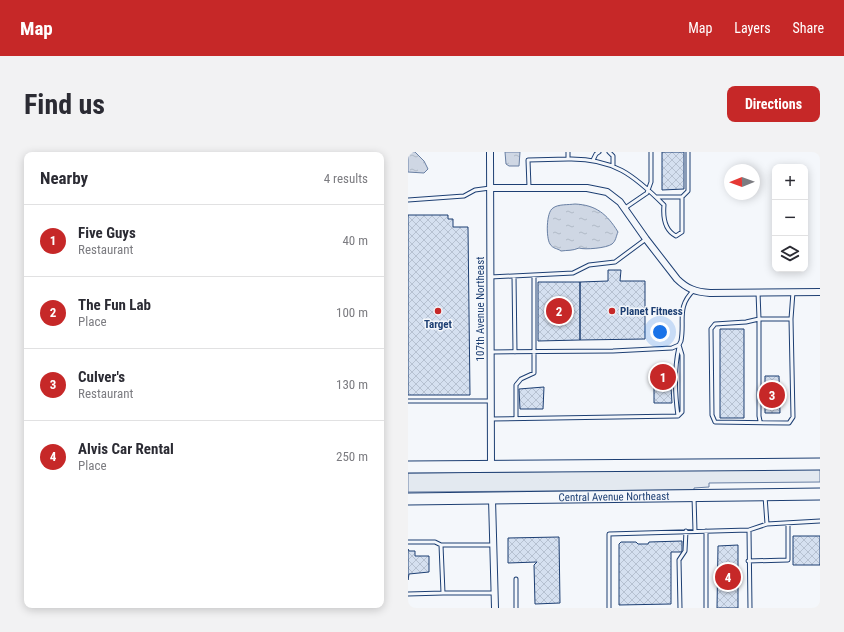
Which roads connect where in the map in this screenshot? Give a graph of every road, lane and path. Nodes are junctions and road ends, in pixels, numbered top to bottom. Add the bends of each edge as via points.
1 (490, 152) edge
2 (568, 152) edge
3 (600, 152) edge
4 (609, 152) edge
5 (651, 152) edge
6 (688, 152) edge
7 (568, 159) junction
8 (594, 160) junction
9 (613, 166) junction
10 (529, 187) junction
11 (490, 188) junction
12 (648, 190) junction
13 (656, 197) junction
14 (682, 197) junction
15 (408, 200) edge
16 (625, 208) junction
17 (646, 239) junction
18 (514, 276) junction
19 (534, 276) junction
20 (490, 277) junction
21 (694, 290) junction
22 (793, 291) junction
23 (758, 292) junction
24 (820, 292) edge
25 (759, 319) junction
26 (792, 319) junction
27 (679, 345) junction
28 (491, 352) junction
29 (515, 352) junction
30 (534, 352) junction
31 (408, 401) edge
32 (490, 401) junction
33 (678, 416) junction
34 (516, 418) junction
35 (491, 419) junction
36 (760, 421) junction
37 (820, 464) edge
38 (491, 466) junction
39 (408, 467) edge
40 (765, 494) junction
41 (820, 494) edge
42 (694, 496) junction
43 (408, 499) edge
44 (492, 499) junction
45 (820, 521) edge
46 (788, 523) junction
47 (767, 524) junction
48 (706, 530) junction
49 (749, 530) junction
50 (686, 531) junction
51 (695, 531) junction
52 (408, 542) edge
53 (441, 545) junction
54 (493, 545) junction
55 (748, 561) junction
56 (516, 579) dead end
57 (443, 593) junction
58 (494, 593) junction
59 (408, 594) edge
60 (495, 608) edge
61 (516, 608) edge
62 (609, 608) edge
63 (680, 608) edge
64 (706, 608) edge
65 (750, 608) edge

1 - 11 street, 107th Avenue Northeast
2 - 7 lane
3 - 8 lane
4 - 9 lane via 613,156
5 - 12 lane via 651,182
6 - 14 lane via 688,191
7 - 8 lane
7 - 10 lane via 528,160
8 - 9 lane
9 - 12 lane via 632,176
10 - 11 street
10 - 16 street via 596,189 615,197
11 - 15 lane via 474,190 464,196
11 - 20 street, 107th Avenue Northeast
12 - 13 lane
12 - 16 lane
13 - 14 lane
13 - 14 lane via 664,205 665,224 676,236 682,232
16 - 17 street
17 - 19 lane via 615,262 589,265 573,273
17 - 21 street via 677,279
18 - 19 lane
18 - 20 lane
18 - 29 lane
19 - 30 lane
20 - 28 street, 107th Avenue Northeast
21 - 23 street via 710,293
21 - 27 lane via 682,308 682,337
22 - 23 street
22 - 24 street
22 - 26 lane
23 - 25 lane
25 - 26 lane
25 - 36 lane
25 - 36 lane via 715,324 711,329 712,415 715,422
26 - 36 lane via 793,417 789,423
27 - 30 lane via 667,349
27 - 33 lane via 676,360
27 - 33 lane via 682,355 682,412
28 - 29 lane
28 - 32 street, 107th Avenue Northeast
29 - 30 lane
30 - 34 lane via 534,372 516,385
31 - 32 lane
32 - 35 street, 107th Avenue Northeast
33 - 34 lane
34 - 35 lane
35 - 38 street, 107th Avenue Northeast
37 - 38 highway
38 - 39 highway
40 - 41 highway, Central Avenue Northeast
40 - 42 highway, Central Avenue Northeast
40 - 47 lane
42 - 44 highway, Central Avenue Northeast
42 - 51 lane
43 - 44 highway, Central Avenue Northeast
44 - 54 street
45 - 46 lane
46 - 47 lane
46 - 55 lane via 788,560
47 - 49 lane
48 - 49 lane
48 - 51 lane
48 - 64 lane
49 - 55 lane
50 - 51 lane
50 - 62 lane via 609,534
50 - 63 lane via 685,551 679,560
52 - 53 lane via 435,542
53 - 54 lane
53 - 57 lane
54 - 58 street
55 - 65 lane
56 - 61 lane
57 - 58 lane
57 - 59 lane
58 - 60 street

